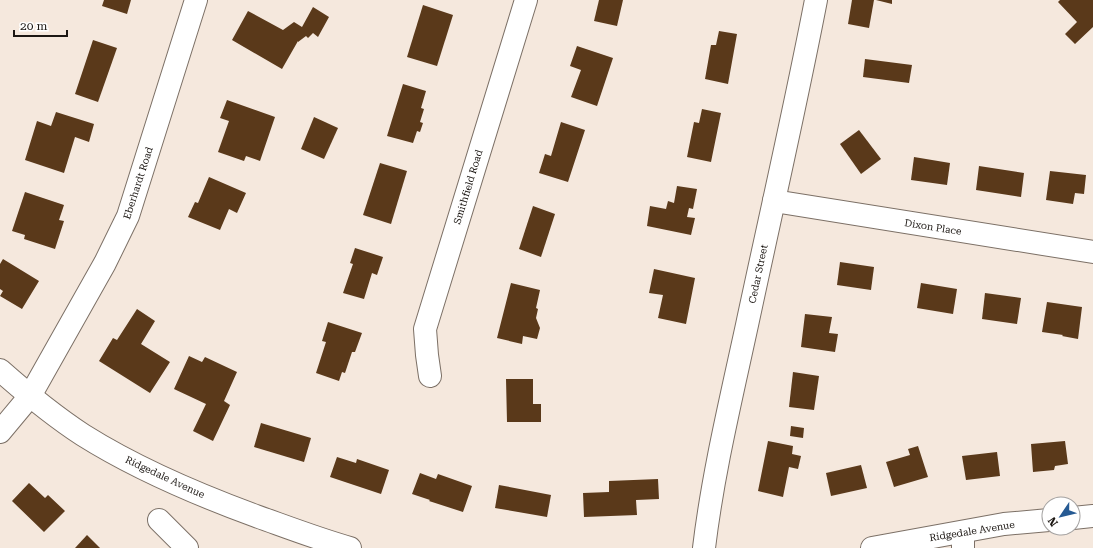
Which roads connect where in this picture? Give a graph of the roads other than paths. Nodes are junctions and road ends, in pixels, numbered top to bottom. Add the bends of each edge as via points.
1 (196, 0) edge
2 (526, 0) edge
3 (816, 0) edge
4 (774, 201) junction
5 (1093, 252) edge
6 (0, 370) edge
7 (430, 376) dead end
8 (30, 396) junction
9 (0, 432) edge
10 (1093, 516) edge
11 (1081, 517) edge
12 (159, 520) dead end
13 (1041, 521) edge
14 (963, 540) edge
15 (879, 547) edge
16 (187, 548) edge
17 (350, 548) edge
18 (704, 548) edge

1 - 8 street, Eberhardt Road via 128,216 105,263
2 - 7 street, Smithfield Road via 425,329
3 - 4 street, Cedar Street
4 - 5 street, Dixon Place
4 - 18 street, Cedar Street via 728,410 708,513
6 - 8 street, Ridgedale Avenue
8 - 9 street, Eberhardt Road
8 - 17 street, Ridgedale Avenue via 83,434 172,483 320,540
10 - 11 street
12 - 16 street
13 - 14 street, Ridgedale Avenue via 1004,524
14 - 15 street, Ridgedale Avenue

